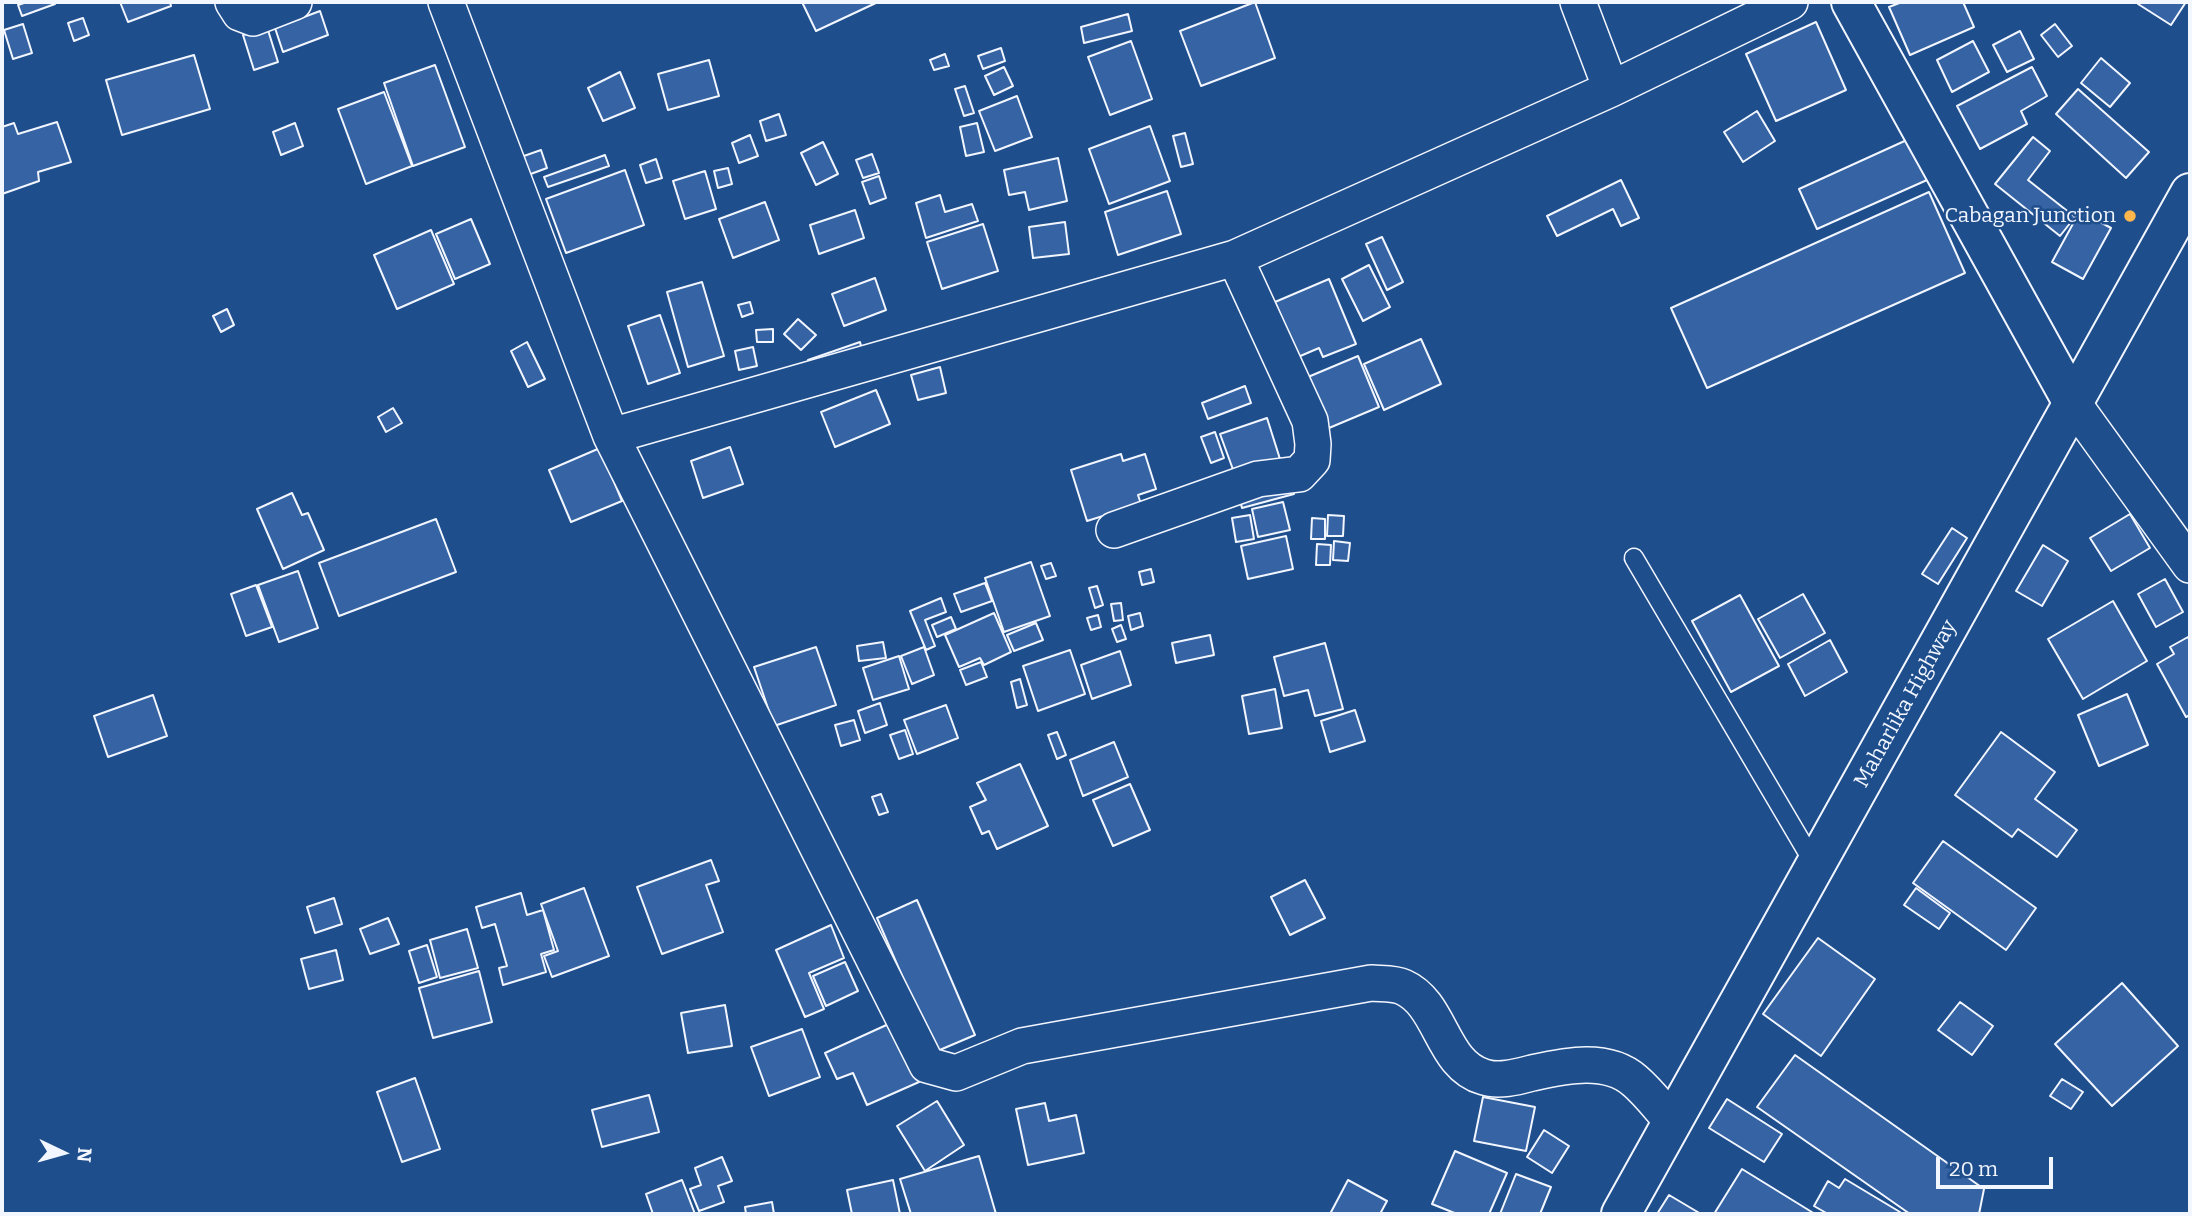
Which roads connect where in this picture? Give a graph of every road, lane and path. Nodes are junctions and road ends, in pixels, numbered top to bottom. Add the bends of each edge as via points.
1 (233, 2) edge
2 (294, 2) edge
3 (446, 2) edge
4 (1578, 2) edge
5 (1790, 2) edge
6 (1851, 2) edge
7 (1611, 89) junction
8 (2190, 193) edge
9 (1235, 258) junction
10 (2073, 403) junction
11 (611, 436) junction
12 (1114, 530) dead end
13 (1634, 558) dead end
14 (2190, 565) edge
15 (1815, 866) junction
16 (1672, 1121) junction
17 (1621, 1214) edge

1 - 2 street via 240,13 253,18
3 - 11 street
4 - 7 street
5 - 7 street
6 - 10 main road
7 - 9 street
8 - 10 main road, Maharlika Highway
9 - 11 street
9 - 12 street via 1310,421 1312,460 1299,474 1258,479
10 - 14 street
10 - 15 main road, Maharlika Highway
11 - 16 street via 927,1065 956,1073 1022,1046 1371,983 1402,987 1419,998 1460,1063 1484,1077 1511,1078 1561,1067 1611,1068 1634,1079
13 - 15 lane
15 - 16 main road, Maharlika Highway
16 - 17 main road, Maharlika Highway

